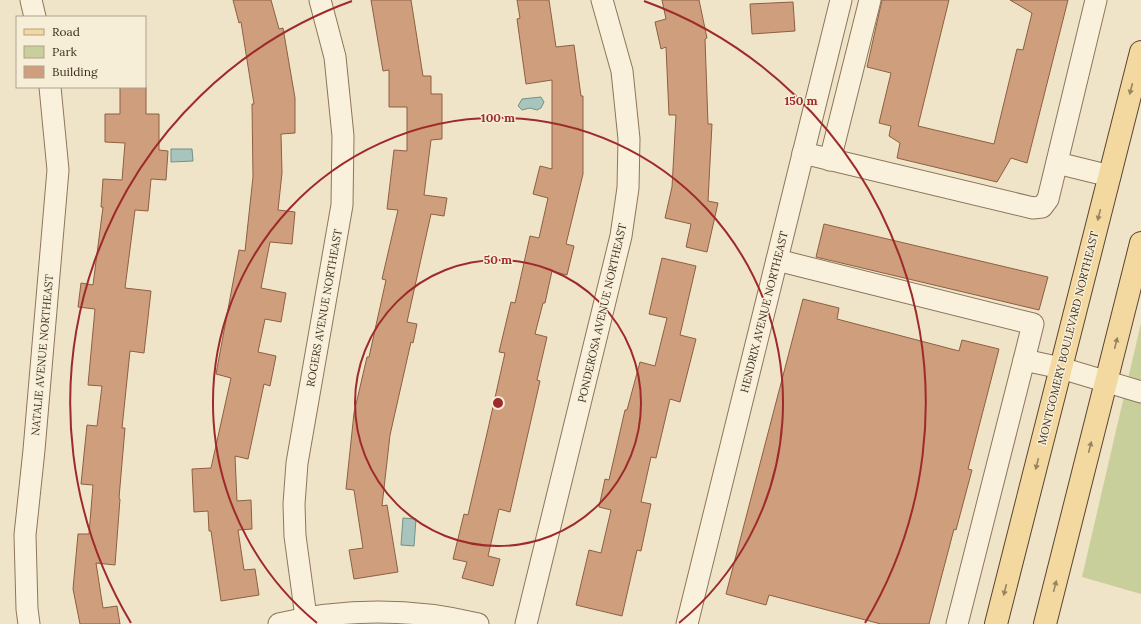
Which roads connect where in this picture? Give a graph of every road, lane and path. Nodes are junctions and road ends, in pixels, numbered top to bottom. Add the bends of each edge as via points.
1 (31, 0) edge
2 (320, 0) edge
3 (602, 0) edge
4 (841, 0) edge
5 (870, 0) edge
6 (1096, 0) edge
7 (35, 16) edge
8 (1141, 52) edge
9 (50, 88) edge
10 (817, 99) junction
11 (844, 106) junction
12 (803, 154) junction
13 (830, 160) junction
14 (1057, 163) junction
15 (1110, 176) junction
16 (1141, 243) edge
17 (776, 260) junction
18 (1024, 360) junction
19 (1060, 368) junction
20 (1107, 381) junction
21 (1141, 392) edge
22 (306, 617) junction
23 (29, 624) edge
24 (279, 624) edge
25 (478, 624) edge
26 (526, 624) edge
27 (687, 624) edge
28 (957, 624) edge
29 (996, 624) edge
30 (1045, 624) edge

1 - 7 street
2 - 22 street, ROGERS AVENUE NORTHEAST via 335,65 343,136 342,204 297,463 295,536
3 - 26 street, PONDEROSA AVENUE NORTHEAST via 622,71 629,139 628,188 621,236
4 - 10 street, HENDRIX AVENUE NORTHEAST
5 - 11 street
6 - 14 street
8 -> 15 main road, MONTGOMERY BOULEVARD NORTHEAST
9 - 23 street, NATALIE AVENUE NORTHEAST via 58,170 25,535 26,609
10 - 11 street
10 - 12 street, HENDRIX AVENUE NORTHEAST
11 - 13 street
12 - 13 street
12 - 17 street, HENDRIX AVENUE NORTHEAST
13 - 14 street via 1033,208 1042,207 1048,199
14 - 15 street
15 -> 19 main road, MONTGOMERY BOULEVARD NORTHEAST
20 -> 16 main road
17 - 18 street via 1033,324
17 - 27 street, HENDRIX AVENUE NORTHEAST
18 - 19 street
18 - 28 street
19 - 20 street
19 -> 29 main road, MONTGOMERY BOULEVARD NORTHEAST
20 - 21 street
30 -> 20 main road
22 - 24 street
22 - 25 street via 372,612 416,613

